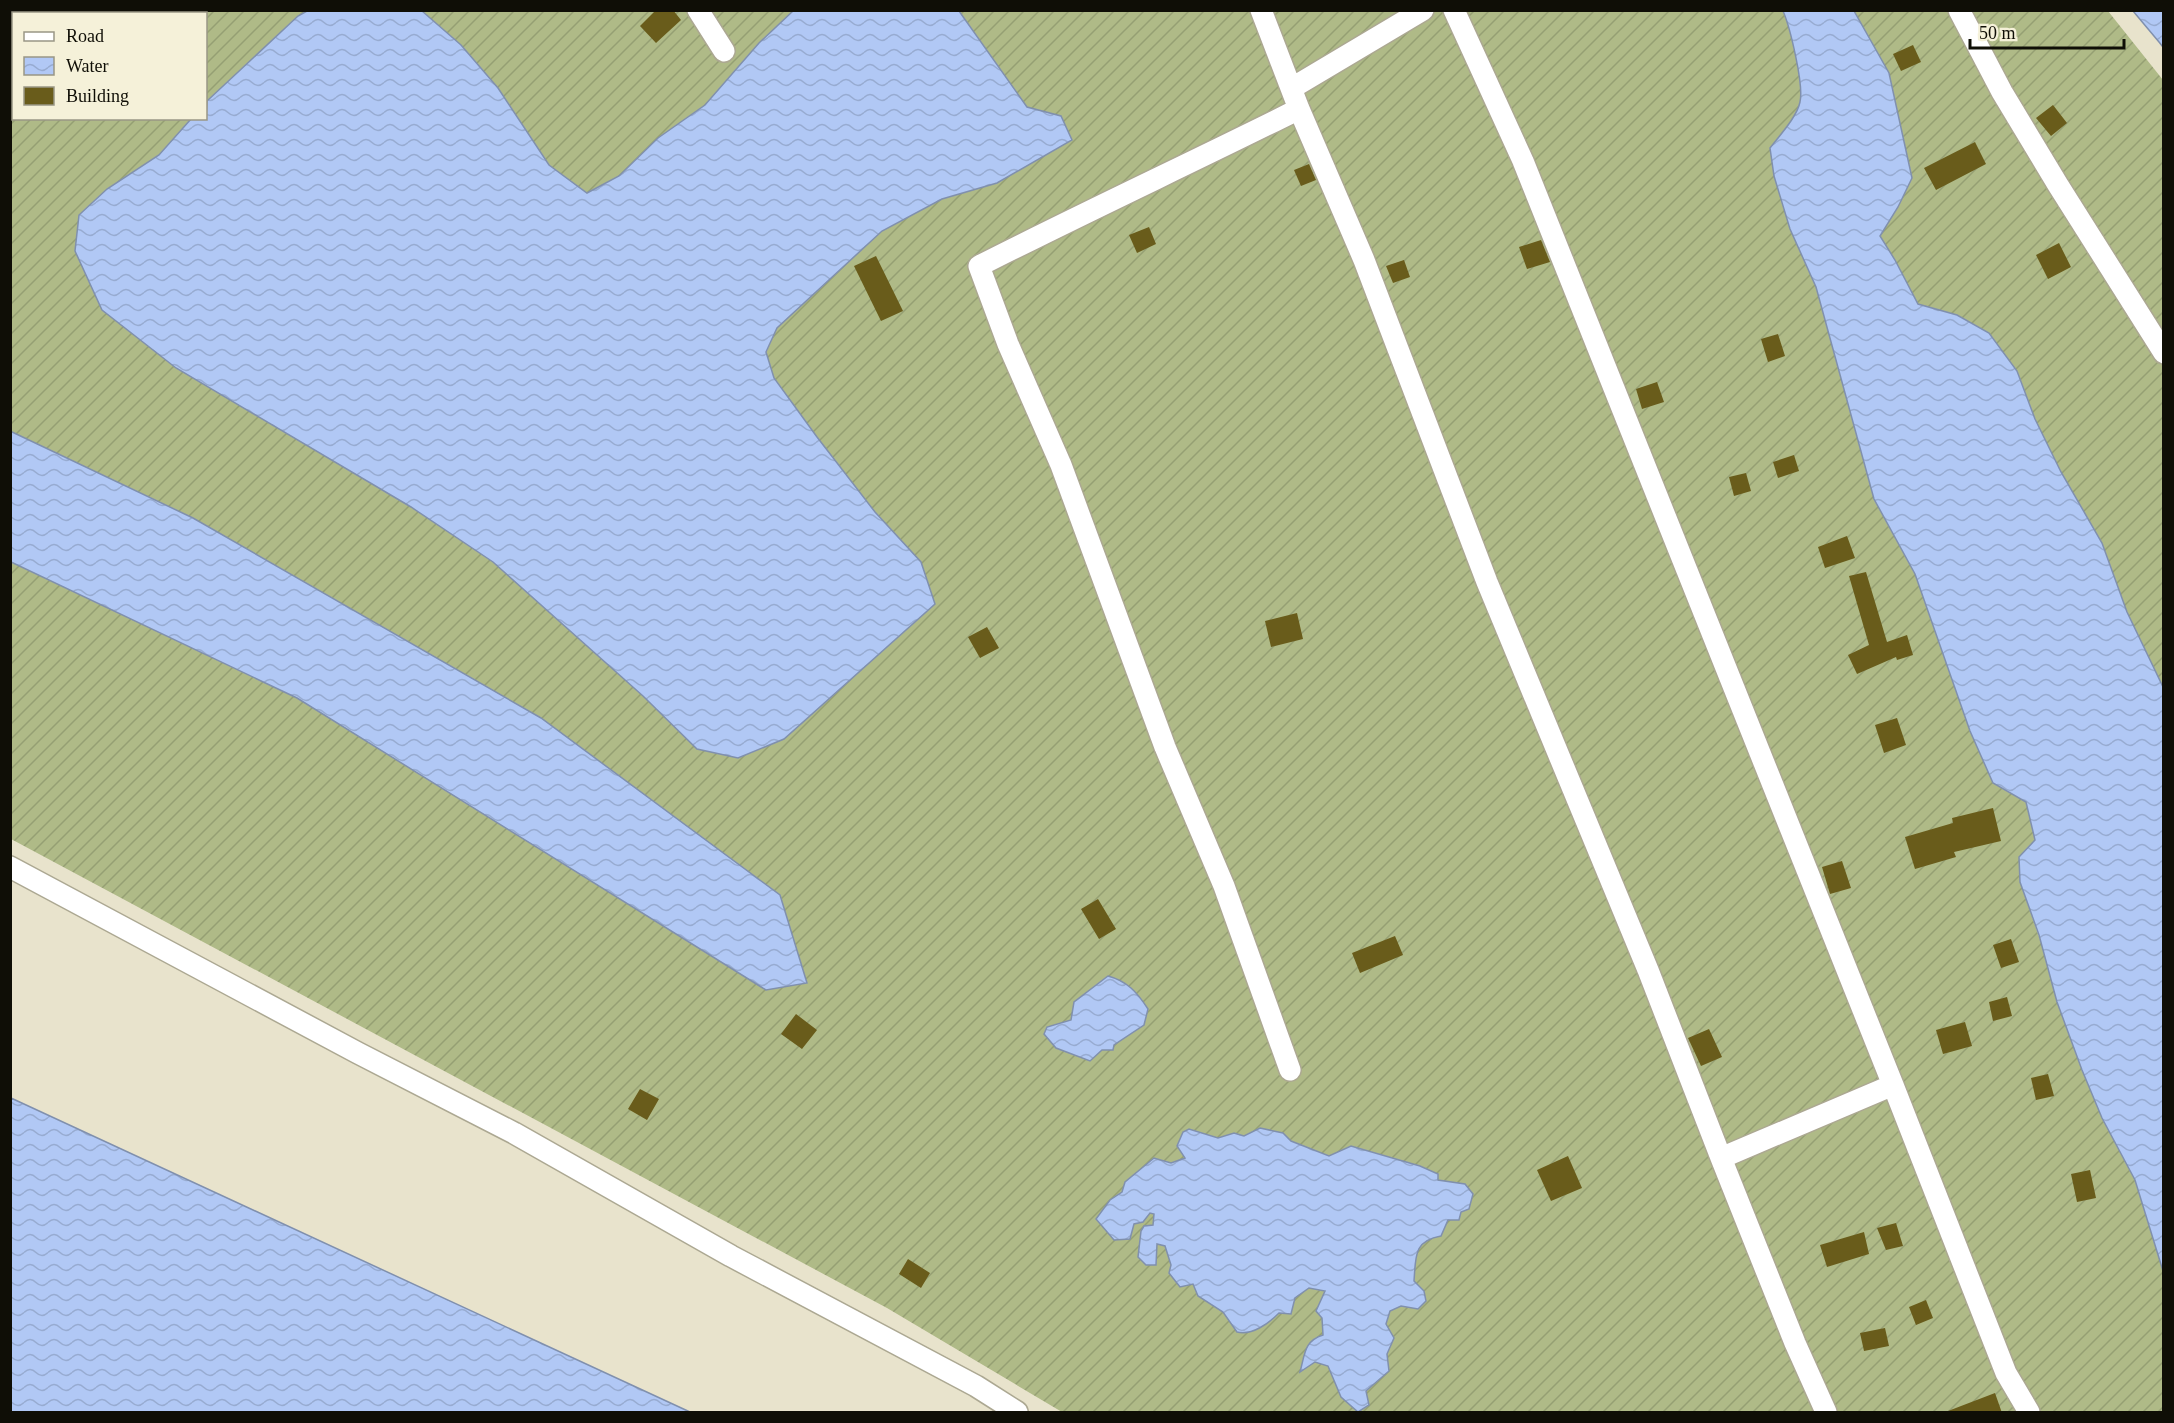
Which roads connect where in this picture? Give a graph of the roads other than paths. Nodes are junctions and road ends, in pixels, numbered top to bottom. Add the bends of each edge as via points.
1 (698, 10) edge
2 (1261, 10) edge
3 (1423, 10) edge
4 (1454, 10) edge
5 (1959, 10) edge
6 (724, 51) dead end
7 (1292, 88) junction
8 (1299, 109) junction
9 (2163, 352) edge
10 (10, 867) edge
11 (1290, 1070) dead end
12 (1893, 1085) junction
13 (1721, 1158) junction
14 (1017, 1413) edge
15 (1826, 1413) edge
16 (2029, 1413) edge

1 - 6 lane
2 - 7 lane
3 - 7 lane
4 - 12 lane via 1523,161
5 - 9 lane via 2002,92
7 - 8 lane
8 - 11 lane via 980,266 1008,344 1061,465 1165,747 1224,886
8 - 13 lane via 1364,260 1487,582 1648,970
10 - 14 lane via 514,1133 730,1256 976,1386
12 - 13 lane
12 - 16 lane via 2006,1373
13 - 15 lane

